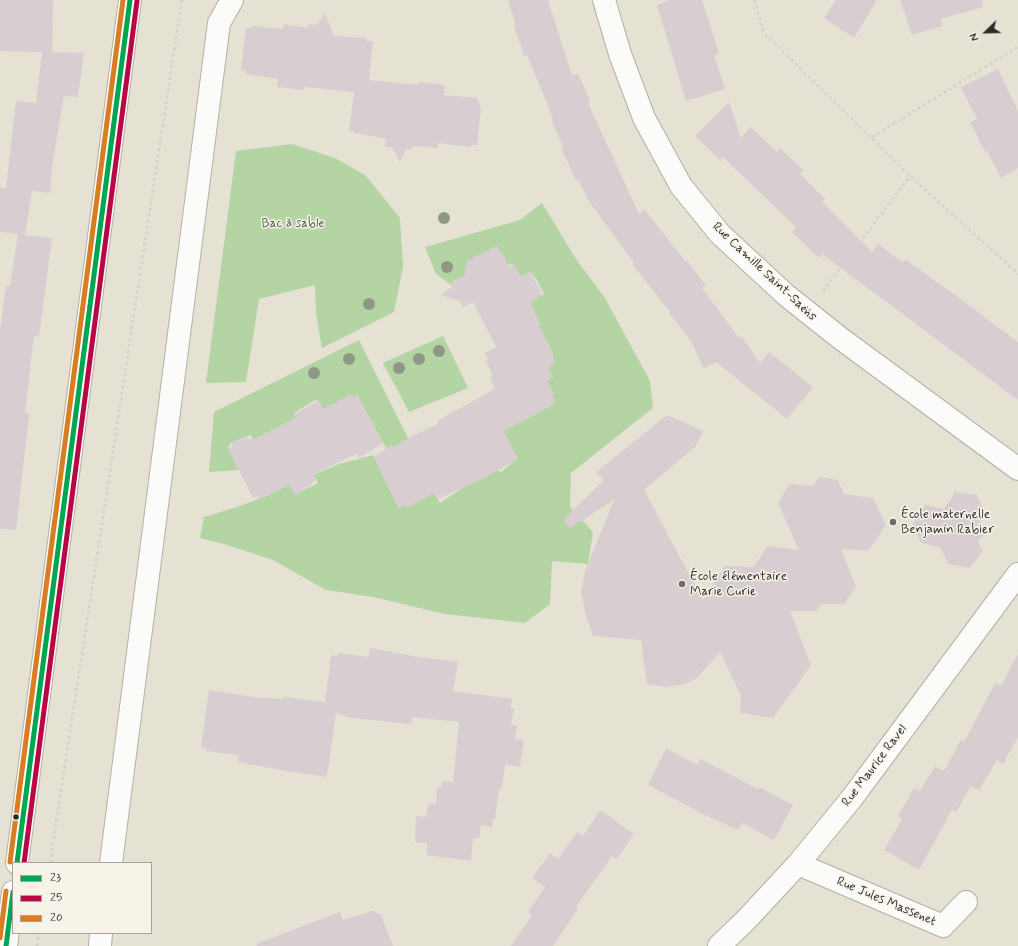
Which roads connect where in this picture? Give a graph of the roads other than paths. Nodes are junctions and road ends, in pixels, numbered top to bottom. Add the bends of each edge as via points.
1 (130, 0) edge
2 (232, 0) edge
3 (604, 0) edge
4 (1018, 469) edge
5 (1018, 574) edge
6 (17, 862) edge
7 (110, 862) edge
8 (798, 864) junction
9 (966, 902) dead end
10 (8, 904) edge
11 (101, 934) edge
12 (6, 946) edge
13 (100, 946) edge
14 (719, 946) edge

1 - 6 street
2 - 7 street via 219,23
3 - 4 street, Rue Camille Saint-Saëns via 620,54 644,118 681,186 720,234 807,312
5 - 8 street, Rue Maurice Ravel via 852,798
8 - 9 street, Rue Jules Massenet via 943,926
8 - 14 street, Rue Maurice Ravel
10 - 12 street
11 - 13 street

